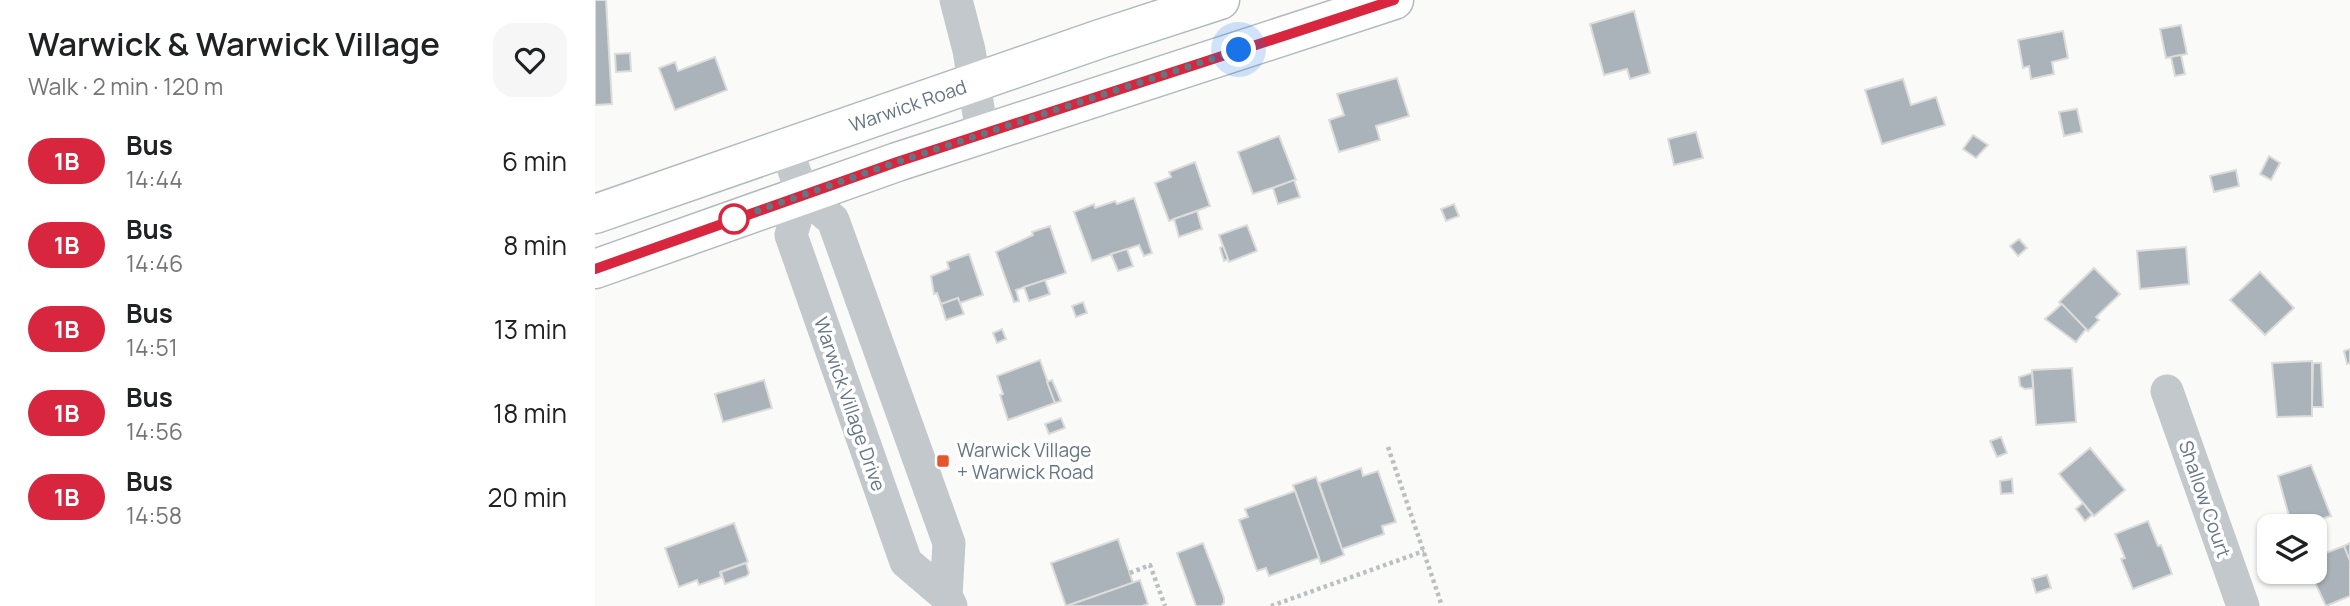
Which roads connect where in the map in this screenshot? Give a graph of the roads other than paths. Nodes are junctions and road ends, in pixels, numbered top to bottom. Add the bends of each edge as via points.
1 (956, 0) edge
2 (1220, 0) edge
3 (1394, 0) edge
4 (975, 82) junction
5 (982, 134) junction
6 (786, 148) junction
7 (803, 195) junction
8 (595, 214) edge
9 (595, 269) edge
10 (2167, 391) dead end
11 (949, 601) edge
12 (2243, 606) edge

1 - 4 street
2 - 4 main road, Warwick Road
3 - 5 main road
4 - 5 street
4 - 6 main road, Warwick Road
5 - 7 main road
6 - 7 street
6 - 8 main road, Warwick Road
7 - 9 main road
7 - 11 street, Warwick Village Drive via 834,220 949,543
7 - 11 street, Warwick Village Drive via 791,235 901,549 906,562
10 - 12 street, Shallow Court

